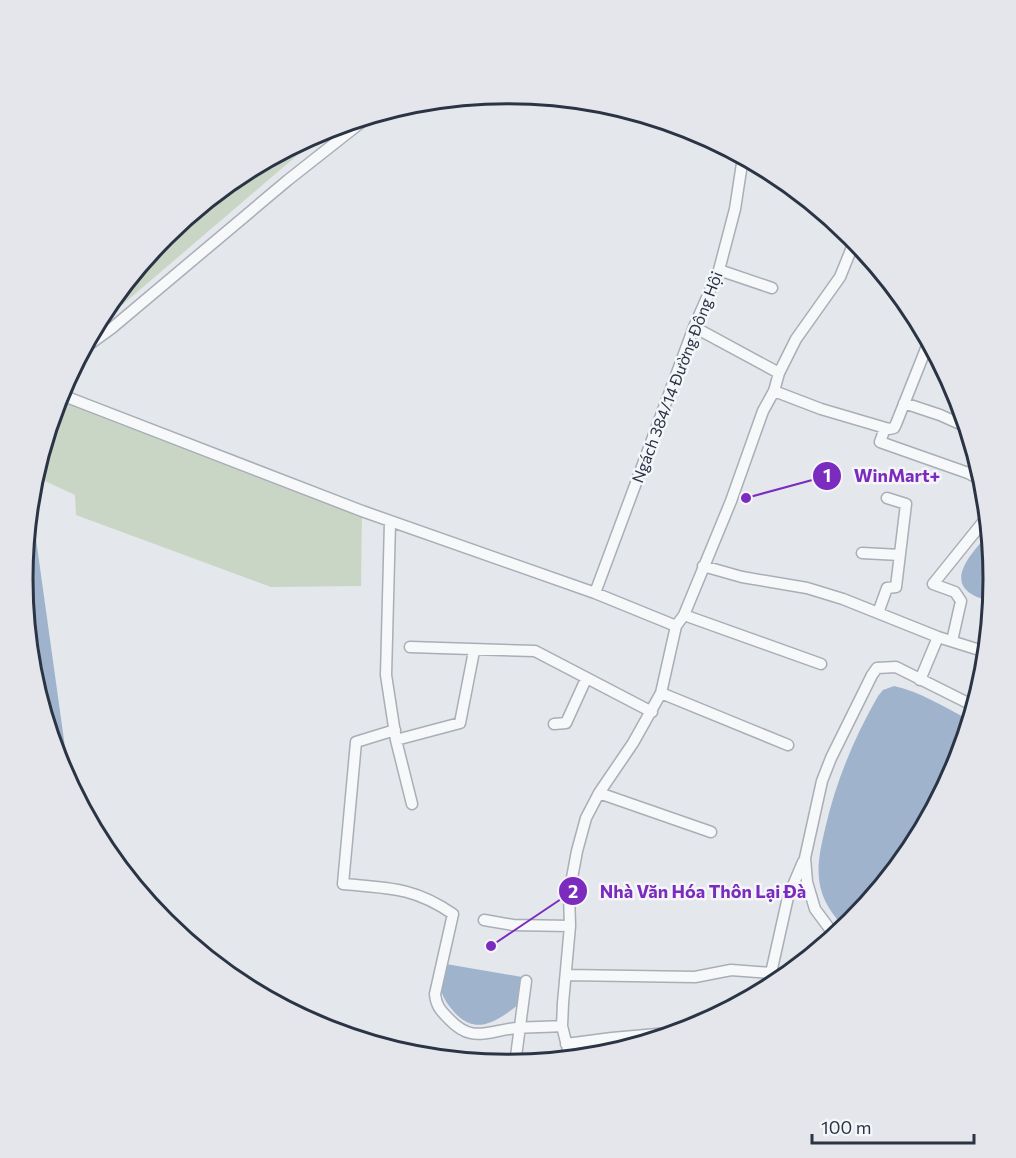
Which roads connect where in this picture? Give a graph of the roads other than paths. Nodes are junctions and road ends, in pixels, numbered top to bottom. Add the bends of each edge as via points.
1 (351, 131) edge
2 (742, 166) edge
3 (851, 250) edge
4 (719, 270) junction
5 (772, 288) dead end
6 (694, 327) junction
7 (99, 337) edge
8 (925, 352) edge
9 (778, 373) junction
10 (774, 391) junction
11 (69, 398) edge
12 (904, 403) junction
13 (957, 422) edge
14 (885, 428) junction
15 (971, 475) edge
16 (887, 498) dead end
17 (390, 522) junction
18 (980, 526) edge
19 (862, 553) dead end
20 (900, 555) junction
21 (703, 566) junction
22 (594, 593) junction
23 (878, 613) junction
24 (684, 615) junction
25 (676, 626) junction
26 (938, 638) junction
27 (952, 641) junction
28 (410, 647) dead end
29 (978, 649) edge
30 (474, 651) junction
31 (821, 664) dead end
32 (586, 679) junction
33 (920, 680) junction
34 (661, 693) junction
35 (967, 703) edge
36 (652, 712) junction
37 (554, 724) dead end
38 (395, 735) junction
39 (788, 745) dead end
40 (599, 793) junction
41 (412, 804) dead end
42 (711, 832) dead end
43 (804, 858) junction
44 (484, 920) dead end
45 (570, 926) junction
46 (829, 928) edge
47 (771, 973) joint
48 (566, 975) junction
49 (526, 981) dead end
50 (562, 1026) junction
51 (518, 1028) junction
52 (639, 1036) edge
53 (566, 1044) junction
54 (568, 1050) edge
55 (516, 1054) edge

1 - 7 street
2 - 4 street, Ngách 384/14 Đường Đông Hội
3 - 9 street via 840,277 796,339
4 - 5 street
4 - 6 street, Ngách 384/14 Đường Đông Hội
6 - 9 street
6 - 22 street, Ngách 384/14 Đường Đông Hội
8 - 12 street
9 - 10 street
10 - 14 street
10 - 21 street
11 - 17 street
12 - 13 street
12 - 14 street via 894,428
14 - 15 street via 880,442
16 - 20 street via 906,504
17 - 22 street
17 - 38 street via 386,675
18 - 27 street via 933,584 955,591 961,601
19 - 20 street
20 - 23 street via 896,587 887,588
21 - 23 street via 807,588
21 - 24 street
22 - 25 street
23 - 26 street
24 - 25 street
24 - 31 street
25 - 34 street
26 - 27 street
26 - 33 street
27 - 29 street
28 - 30 street
30 - 32 street via 535,651
30 - 38 street via 460,723
32 - 36 street
32 - 37 street via 566,723
33 - 35 street
33 - 43 street via 896,666 877,668 872,675 822,781
34 - 36 street
34 - 39 street
36 - 40 street
38 - 41 street
38 - 51 street via 356,741 343,884 401,889 453,914 436,986 436,1003 465,1032 478,1035
40 - 42 street
40 - 45 street via 586,818 570,877
43 - 46 street via 815,909
43 - 47 street via 788,897
44 - 45 street
45 - 48 street
47 - 48 street via 731,970 695,977
48 - 50 street
49 - 51 street
50 - 51 street
50 - 53 street
51 - 55 street
52 - 53 street
53 - 54 street

